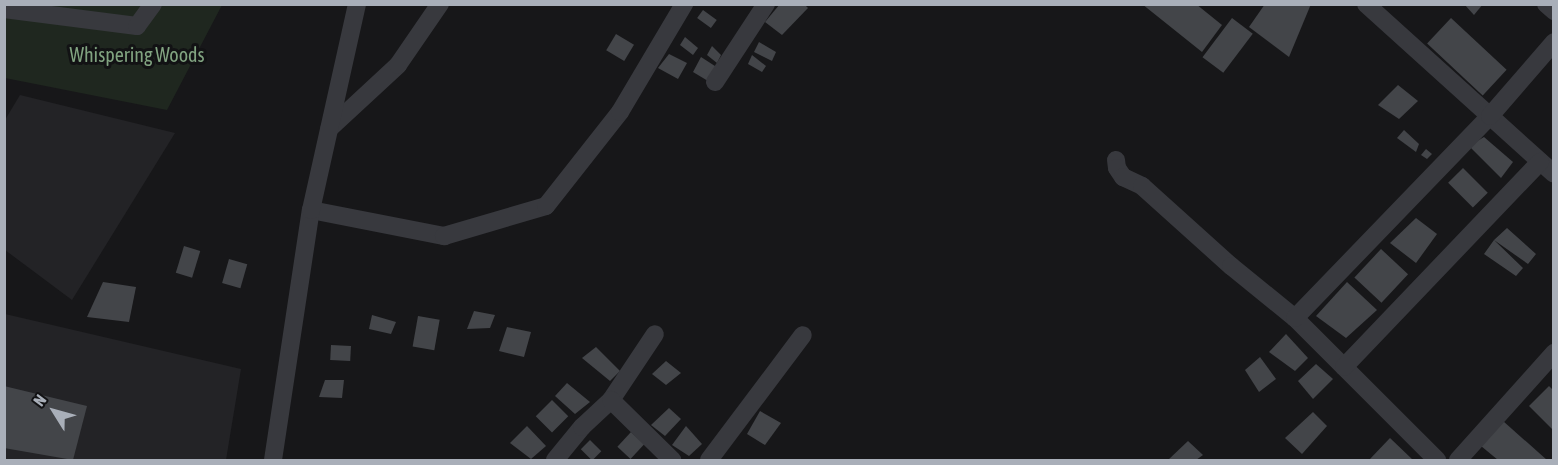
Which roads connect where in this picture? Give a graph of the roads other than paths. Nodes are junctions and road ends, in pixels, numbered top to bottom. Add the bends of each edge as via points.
1 (153, 4) edge
2 (357, 4) edge
3 (440, 4) edge
4 (684, 4) edge
5 (766, 4) edge
6 (1366, 4) edge
7 (1546, 4) edge
8 (4, 9) edge
9 (54, 10) edge
10 (1554, 11) edge
11 (1554, 42) edge
12 (715, 81) dead end
13 (1490, 116) junction
14 (329, 129) junction
15 (1116, 160) dead end
16 (1547, 168) edge
17 (311, 210) junction
18 (1294, 318) junction
19 (655, 334) dead end
20 (803, 335) dead end
21 (1554, 353) edge
22 (1344, 367) junction
23 (612, 400) junction
24 (562, 458) edge
25 (273, 460) edge
26 (672, 460) edge
27 (709, 460) edge
28 (1437, 460) edge
29 (1458, 460) edge

1 - 9 street via 137,26
2 - 14 street
3 - 14 street via 398,66
4 - 17 street via 620,112 546,206 444,236
5 - 12 street
6 - 13 street
7 - 10 street
8 - 9 street
11 - 13 street
13 - 16 street
13 - 18 street
14 - 17 street
15 - 18 street via 1123,177 1142,186
16 - 22 street
17 - 25 street
18 - 22 street
19 - 23 street
20 - 27 street
21 - 29 street
22 - 28 street
23 - 24 street via 582,427
23 - 26 street

